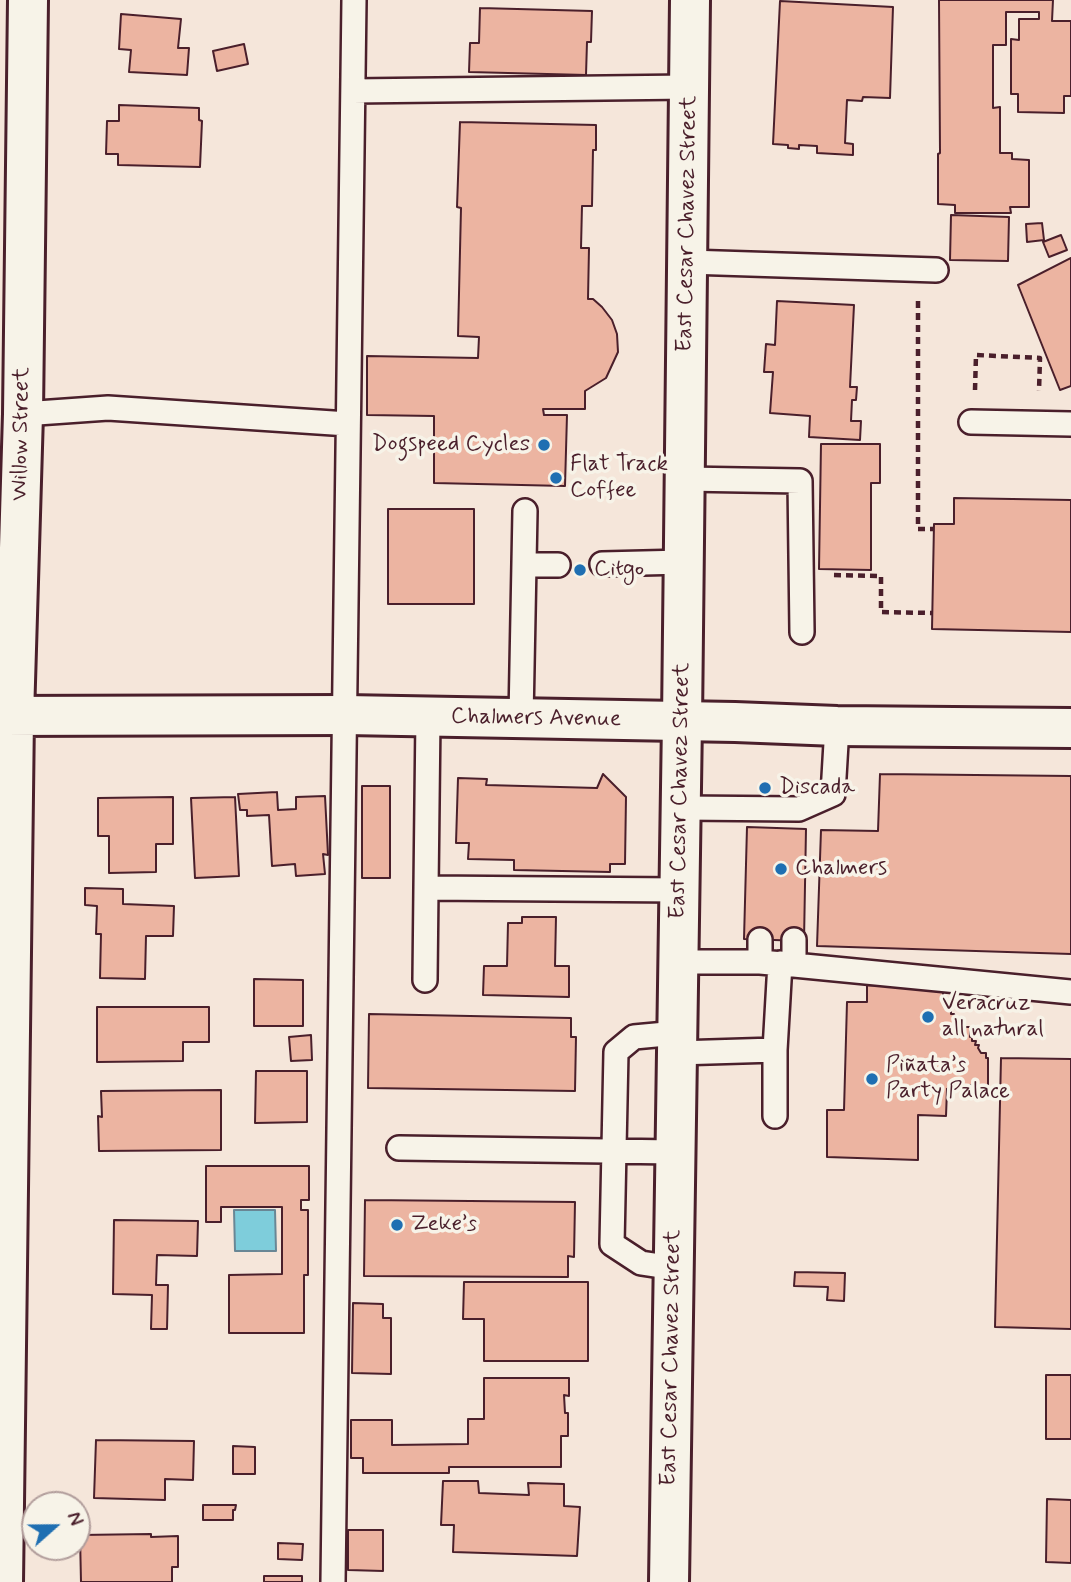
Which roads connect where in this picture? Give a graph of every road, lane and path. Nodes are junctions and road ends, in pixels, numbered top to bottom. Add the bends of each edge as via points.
1 (28, 0) edge
2 (354, 0) edge
3 (690, 0) edge
4 (689, 87) junction
5 (353, 91) junction
6 (688, 262) junction
7 (927, 270) joint
8 (1049, 394) dead end
9 (23, 414) junction
10 (973, 422) joint
11 (348, 424) junction
12 (1071, 424) edge
13 (685, 479) junction
14 (525, 511) dead end
15 (934, 529) dead end
16 (684, 562) junction
17 (602, 564) dead end
18 (524, 565) junction
19 (558, 565) dead end
20 (802, 632) dead end
21 (346, 715) junction
22 (7, 716) edge
23 (428, 717) junction
24 (522, 718) junction
25 (682, 721) junction
26 (837, 726) junction
27 (1071, 728) edge
28 (681, 808) junction
29 (425, 888) junction
30 (680, 890) junction
31 (794, 940) dead end
32 (773, 957) junction
33 (678, 962) junction
34 (425, 980) dead end
35 (1071, 992) edge
36 (677, 1043) junction
37 (775, 1050) junction
38 (775, 1116) dead end
39 (399, 1148) dead end
40 (614, 1151) junction
41 (675, 1153) junction
42 (674, 1268) junction
43 (3, 1582) edge
44 (333, 1582) edge
45 (668, 1582) edge

1 - 9 street, Willow Street
2 - 5 lane
3 - 4 street, East Cesar Chavez Street
4 - 5 lane
4 - 6 street, East Cesar Chavez Street
5 - 11 lane
6 - 7 lane
6 - 13 street, East Cesar Chavez Street
7 - 15 path via 918,529
8 - 10 path via 1039,394 1040,358 976,355
9 - 11 lane via 108,408
9 - 22 street, Willow Street
10 - 12 lane
11 - 21 lane
13 - 16 street, East Cesar Chavez Street
13 - 20 lane via 800,481
14 - 18 lane
16 - 17 lane
16 - 25 street, East Cesar Chavez Street
18 - 19 lane
18 - 24 lane
21 - 22 street, Chalmers Avenue
21 - 23 street, Chalmers Avenue
21 - 44 lane
22 - 43 street, Willow Street
23 - 24 street, Chalmers Avenue
23 - 29 lane
24 - 25 street, Chalmers Avenue
25 - 26 street, Chalmers Avenue
25 - 28 street, East Cesar Chavez Street
26 - 27 street, Chalmers Avenue
26 - 28 lane via 833,794 798,819
28 - 30 street, East Cesar Chavez Street
29 - 30 lane
29 - 34 lane
30 - 33 street, East Cesar Chavez Street
31 - 32 lane
32 - 33 lane
32 - 35 lane
32 - 37 lane
33 - 36 street, East Cesar Chavez Street
36 - 37 lane
36 - 40 lane via 634,1037 616,1052
36 - 41 street, East Cesar Chavez Street
37 - 38 lane
39 - 40 lane
40 - 41 lane
40 - 42 lane via 612,1244 641,1263
41 - 42 street, East Cesar Chavez Street
42 - 45 street, East Cesar Chavez Street

